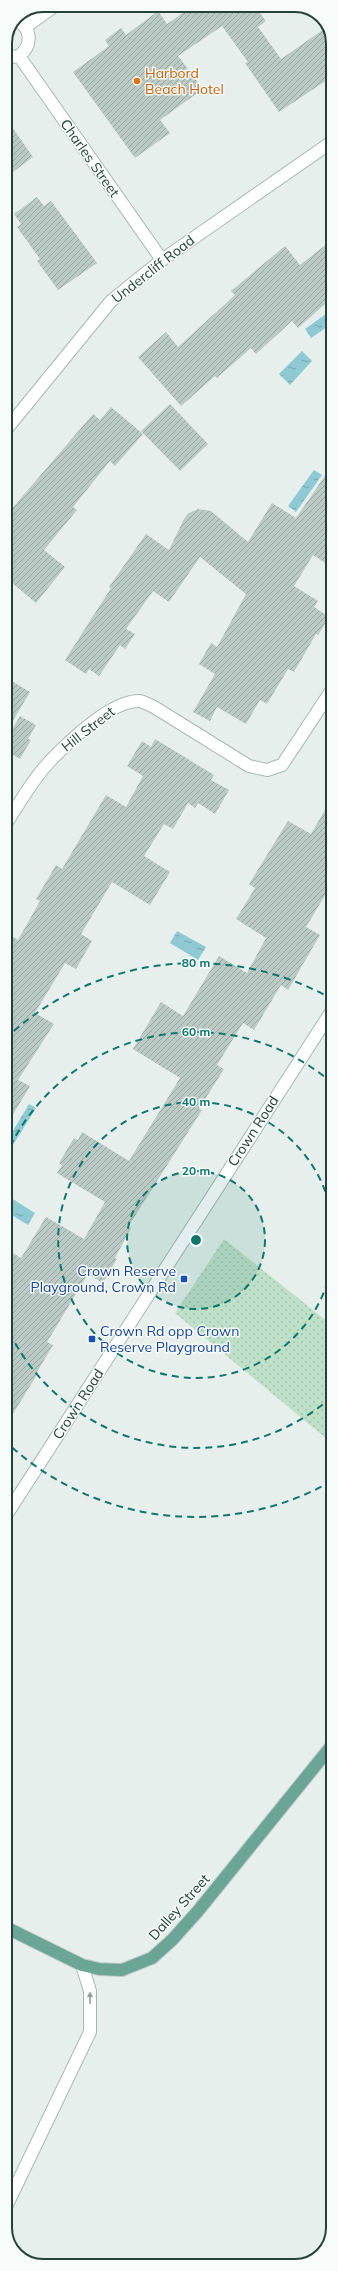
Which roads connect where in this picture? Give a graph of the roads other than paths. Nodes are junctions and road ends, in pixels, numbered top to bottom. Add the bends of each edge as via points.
1 (46, 12) edge
2 (20, 22) edge
3 (25, 26) junction
4 (19, 56) junction
5 (12, 57) edge
6 (326, 146) edge
7 (162, 260) junction
8 (12, 422) edge
9 (326, 698) edge
10 (12, 814) edge
11 (326, 1020) edge
12 (12, 1506) edge
13 (326, 1753) edge
14 (12, 1930) edge
15 (82, 1965) junction
16 (12, 2194) edge

1 - 3 street
2 - 3 street
3 - 4 street via 29,39 25,52
4 - 5 street
4 - 7 street, Charles Street
6 - 7 street, Undercliff Road
7 - 8 street, Undercliff Road via 111,300
9 - 10 street, Hill Street via 282,764 266,770 248,766 154,707 140,701 118,706 97,719 55,755
11 - 12 street, Crown Road
13 - 15 main road, Dalley Street via 198,1911 152,1958 122,1970
14 - 15 main road, Dalley Street
16 -> 15 street via 90,2032 90,1991

